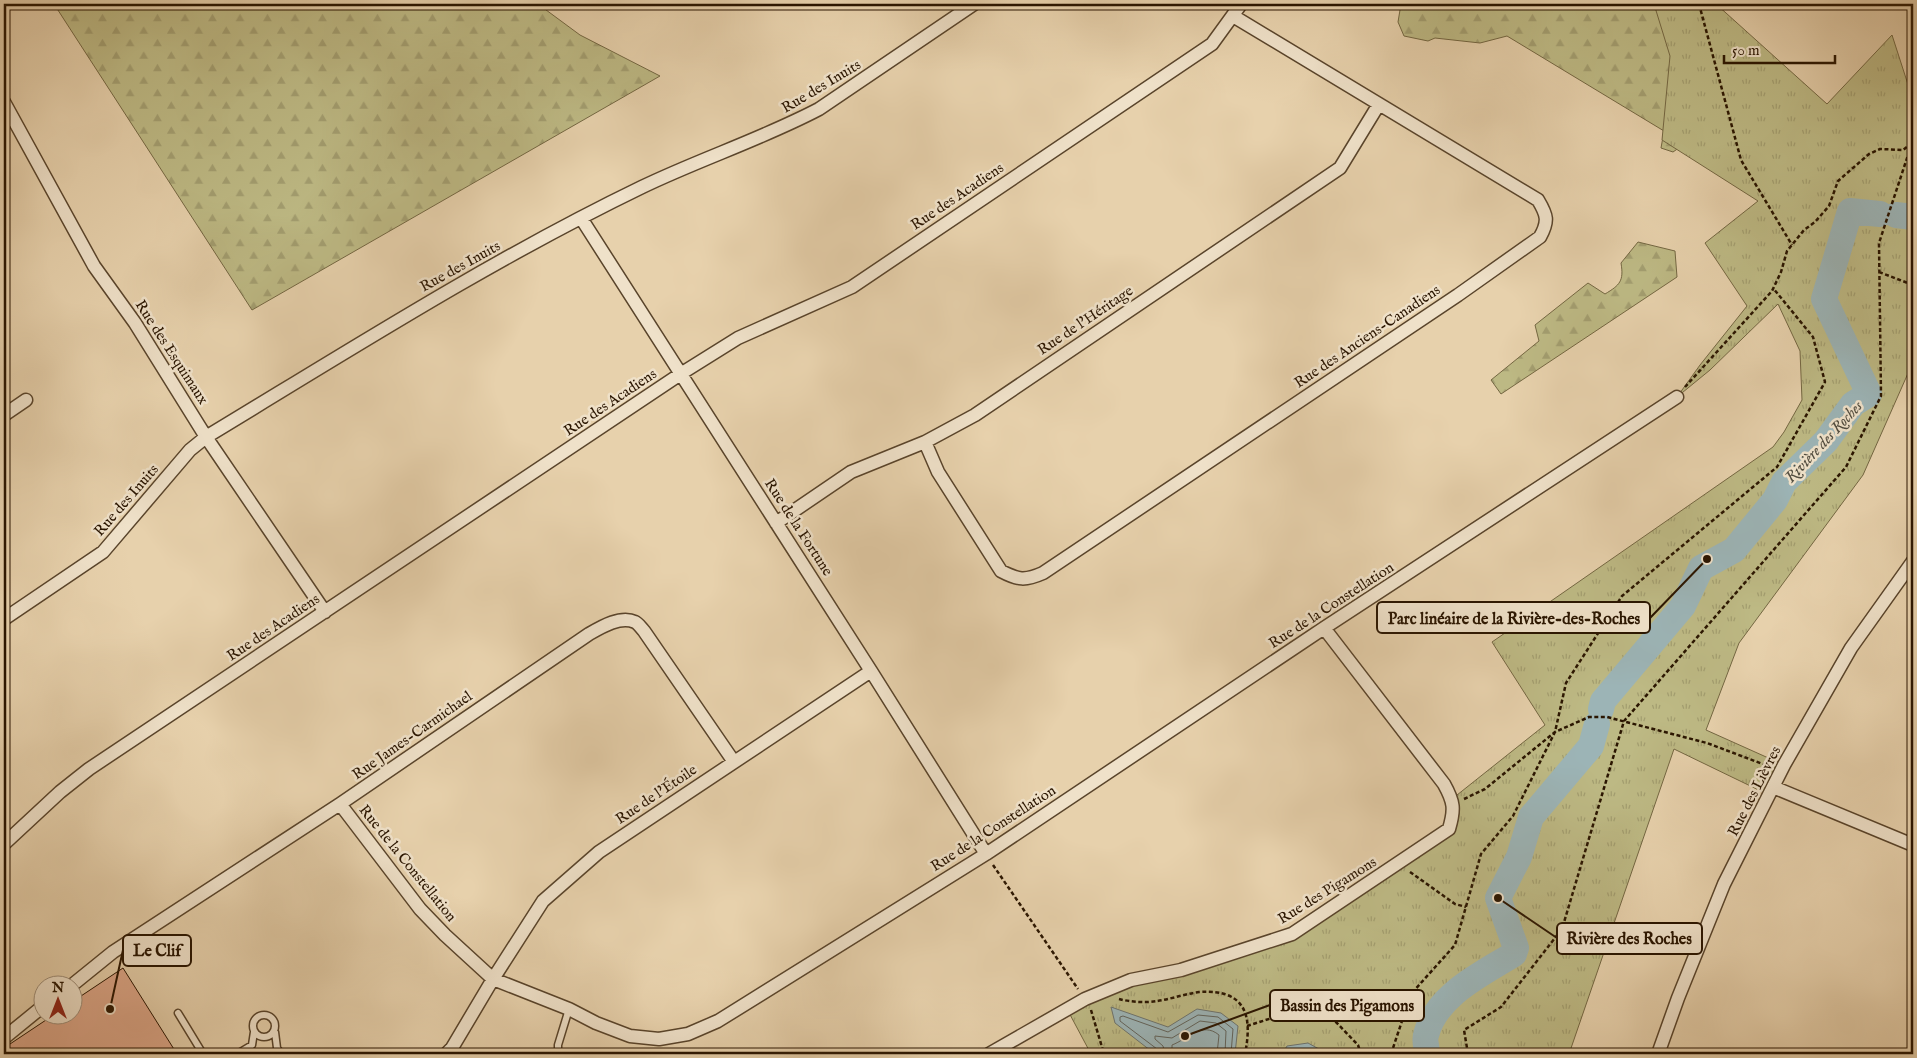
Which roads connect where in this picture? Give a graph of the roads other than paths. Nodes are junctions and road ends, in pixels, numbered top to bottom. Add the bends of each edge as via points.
1 (974, 4) edge
2 (1241, 4) edge
3 (1234, 16) junction
4 (4, 102) edge
5 (1379, 104) junction
6 (581, 218) junction
7 (682, 373) junction
8 (1677, 397) road end
9 (26, 400) dead end
10 (4, 415) edge
11 (206, 437) junction
12 (925, 442) junction
13 (776, 522) junction
14 (1913, 561) edge
15 (326, 612) junction
16 (4, 619) edge
17 (1324, 628) junction
18 (871, 670) junction
19 (734, 762) junction
20 (1773, 787) junction
21 (340, 804) junction
22 (4, 844) edge
23 (1913, 846) edge
24 (986, 854) junction
25 (82, 977) edge
26 (493, 979) junction
27 (569, 1009) junction
28 (178, 1013) dead end
29 (32, 1016) edge
30 (254, 1032) junction
31 (275, 1032) junction
32 (4, 1038) edge
33 (203, 1054) edge
34 (238, 1054) edge
35 (282, 1054) edge
36 (446, 1054) edge
37 (558, 1054) edge
38 (990, 1054) edge
39 (1658, 1054) edge

1 - 6 street, Rue des Inuits via 819,110
2 - 3 street, Rue des Acadiens
3 - 5 street, Rue des Anciens-Canadiens
3 - 7 street, Rue des Acadiens via 1212,44 852,287 738,338
4 - 11 street, Rue des Esquimaux via 94,266 135,323
5 - 12 street, Rue de l'Héritage via 1340,168 974,415
5 - 12 street, Rue des Anciens-Canadiens via 1538,200 1545,211 1547,224 1540,237 1051,568 1029,579 1014,578 1001,571 938,472
6 - 7 street, Rue de la Fortune
6 - 11 street, Rue des Inuits via 440,295
7 - 13 street, Rue de la Fortune
7 - 15 street, Rue des Acadiens
8 - 17 street, Rue de la Constellation
9 - 10 street
11 - 15 street, Rue des Esquimaux
11 - 16 street, Rue des Inuits via 190,450 103,552
12 - 13 street, Rue de l'Héritage via 851,472
13 - 18 street, Rue de la Fortune
14 - 20 street, Rue des Lièvres via 1851,648
15 - 22 street, Rue des Acadiens via 89,769
17 - 24 street, Rue de la Constellation
17 - 38 street, Rue des Pigamons via 1444,784 1452,799 1453,816 1449,829 1292,934 1181,970 1131,980 1085,999
18 - 19 street, Rue de l'Étoile
18 - 24 street, Rue de la Fortune
19 - 21 street, Rue James-Carmichael via 644,630 634,622 621,620 589,634
19 - 26 street, Rue de l'Étoile via 599,852 543,901
20 - 23 street
20 - 39 street, Rue des Lièvres via 1724,884
21 - 25 street, Rue James-Carmichael via 113,952
21 - 26 street, Rue de la Constellation via 420,909
24 - 27 street, Rue de la Constellation via 718,1020 688,1034 659,1039 630,1036 596,1024
26 - 27 street, Rue de la Constellation
26 - 36 street, Rue de l'Étoile
27 - 37 lane
28 - 33 lane
29 - 32 street
30 - 31 lane via 266,1038
30 - 31 lane via 254,1020 266,1015 275,1022
30 - 34 lane via 252,1045
31 - 35 lane via 277,1048

